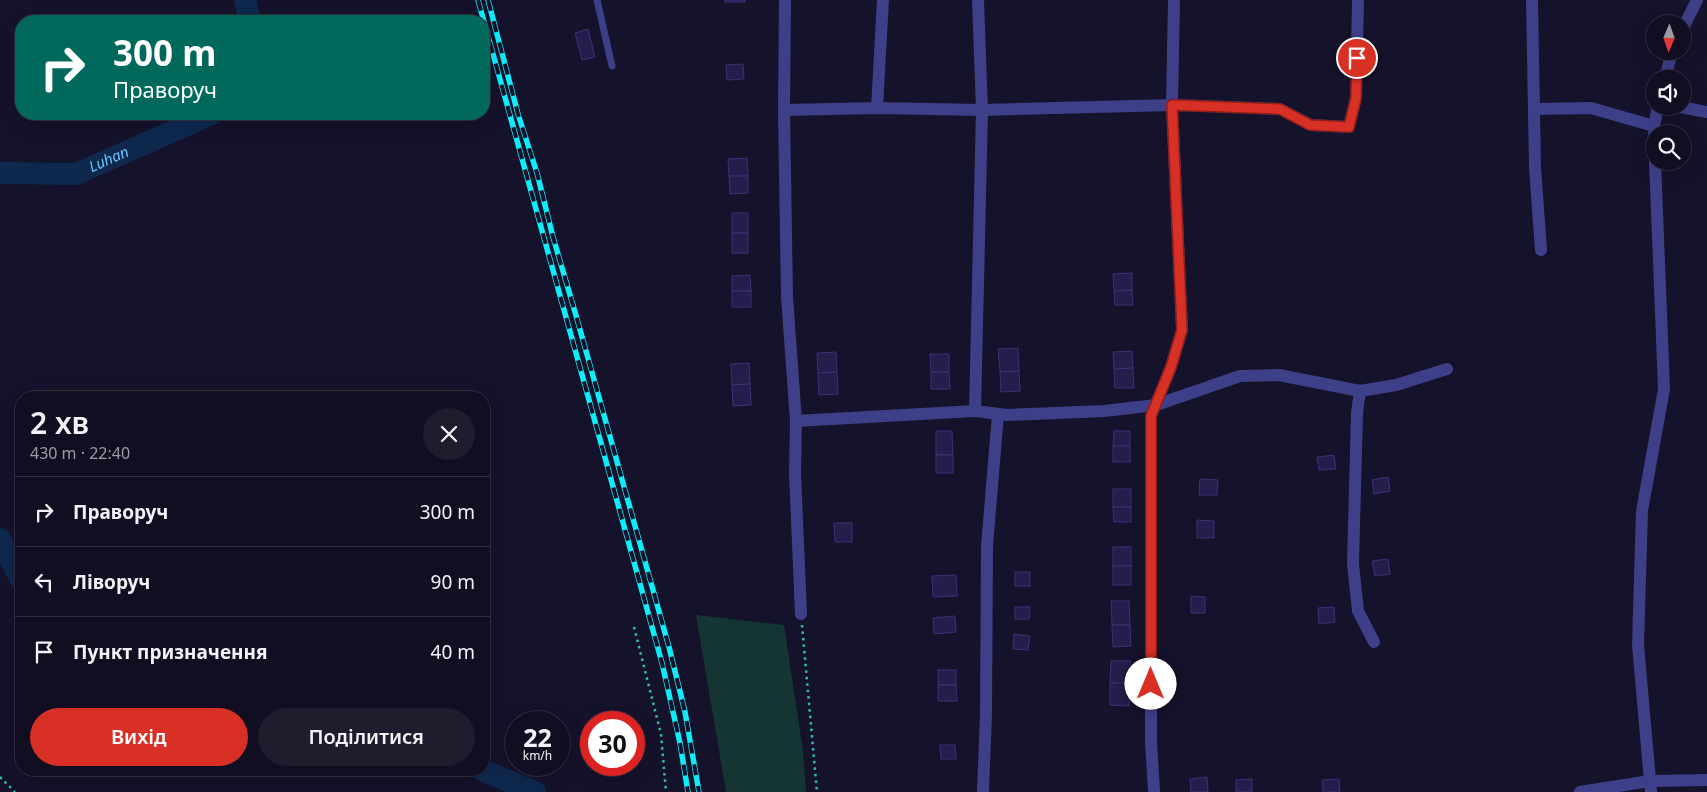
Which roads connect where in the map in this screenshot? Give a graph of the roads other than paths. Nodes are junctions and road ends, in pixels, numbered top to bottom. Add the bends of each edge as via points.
1 (597, 0) edge
2 (785, 0) edge
3 (882, 0) edge
4 (978, 0) edge
5 (1174, 0) edge
6 (1358, 0) edge
7 (1532, 0) edge
8 (1698, 0) edge
9 (1690, 15) edge
10 (612, 66) dead end
11 (1172, 105) junction
12 (877, 108) junction
13 (1534, 109) junction
14 (1691, 109) edge
15 (784, 110) junction
16 (982, 110) junction
17 (1707, 112) edge
18 (1650, 125) edge
19 (1655, 170) edge
20 (1541, 250) dead end
21 (1447, 369) dead end
22 (1360, 391) junction
23 (1156, 404) junction
24 (975, 411) junction
25 (998, 414) junction
26 (796, 421) junction
27 (801, 614) road end
28 (1374, 642) dead end
29 (1707, 780) edge
30 (1651, 787) edge
31 (983, 790) dead end
32 (1154, 792) edge
33 (1580, 792) edge

1 - 10 lane
2 - 15 street
3 - 12 street
4 - 16 street
5 - 11 street
6 - 11 street via 1356,98 1349,127 1310,125 1280,109
7 - 13 street
8 - 9 street
11 - 16 street
11 - 23 street via 1182,330
12 - 15 street
12 - 16 street
13 - 18 street via 1590,108
13 - 20 street
14 - 17 street
15 - 26 street via 787,297
16 - 24 street
19 - 30 street via 1664,389 1642,511 1638,645
21 - 22 street via 1396,385
22 - 23 street via 1279,376 1240,376
22 - 28 street via 1353,564 1358,610
23 - 25 street via 1104,411
23 - 32 street via 1151,416
24 - 25 street
24 - 26 street
25 - 31 street via 986,546
26 - 27 street
29 - 30 street
30 - 33 street

